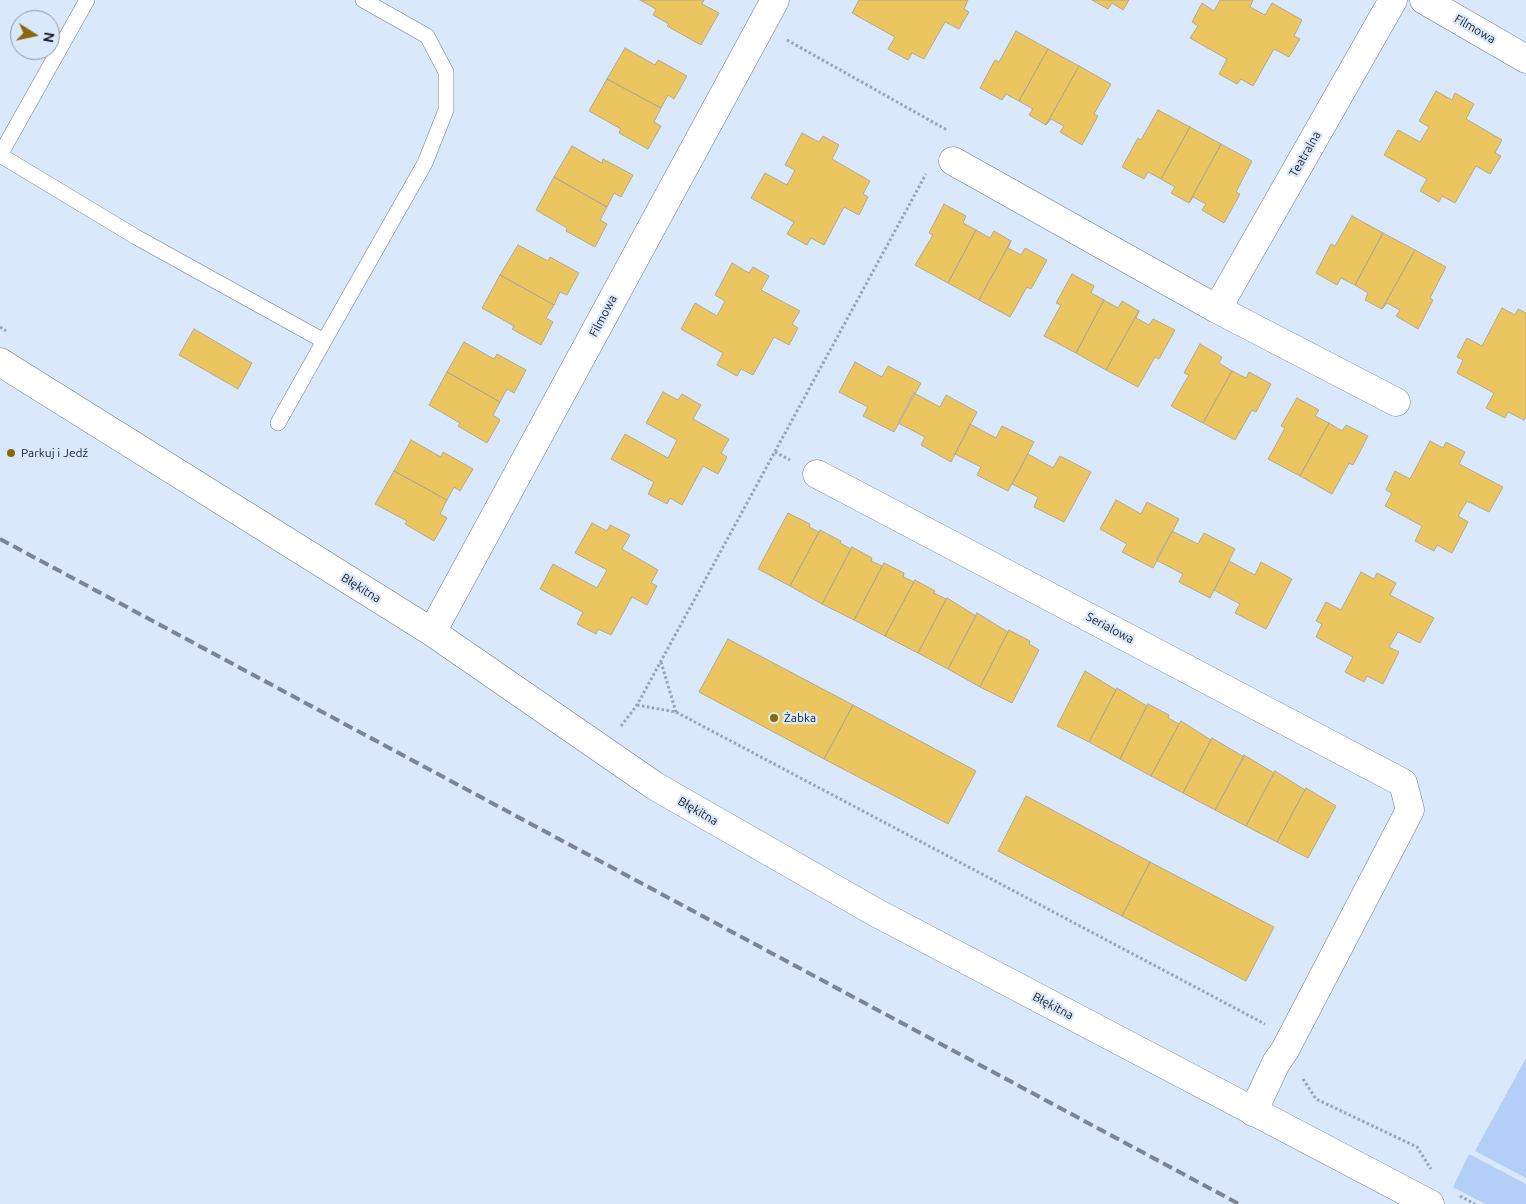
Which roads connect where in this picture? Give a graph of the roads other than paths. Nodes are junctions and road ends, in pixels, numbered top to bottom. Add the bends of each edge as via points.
1 (88, 0) edge
2 (363, 0) edge
3 (775, 0) edge
4 (1393, 0) edge
5 (1424, 0) edge
6 (1526, 59) edge
7 (0, 155) edge
8 (942, 164) road end
9 (1218, 309) junction
10 (324, 341) junction
11 (0, 362) edge
12 (1396, 402) dead end
13 (278, 423) dead end
14 (817, 474) dead end
15 (432, 632) junction
16 (1252, 1112) junction
17 (1430, 1204) edge

1 - 7 lane
2 - 10 lane via 427,36 446,72 446,110 426,163
3 - 15 street, Filmowa
4 - 9 street, Teatralna
5 - 6 street, Filmowa
7 - 10 lane via 136,237
8 - 9 street
9 - 12 street
10 - 13 lane
11 - 15 street, Błękitna
14 - 16 street, Serialowa via 1403,783 1410,810
15 - 16 street, Błękitna via 655,786 875,912
16 - 17 street, Błękitna

